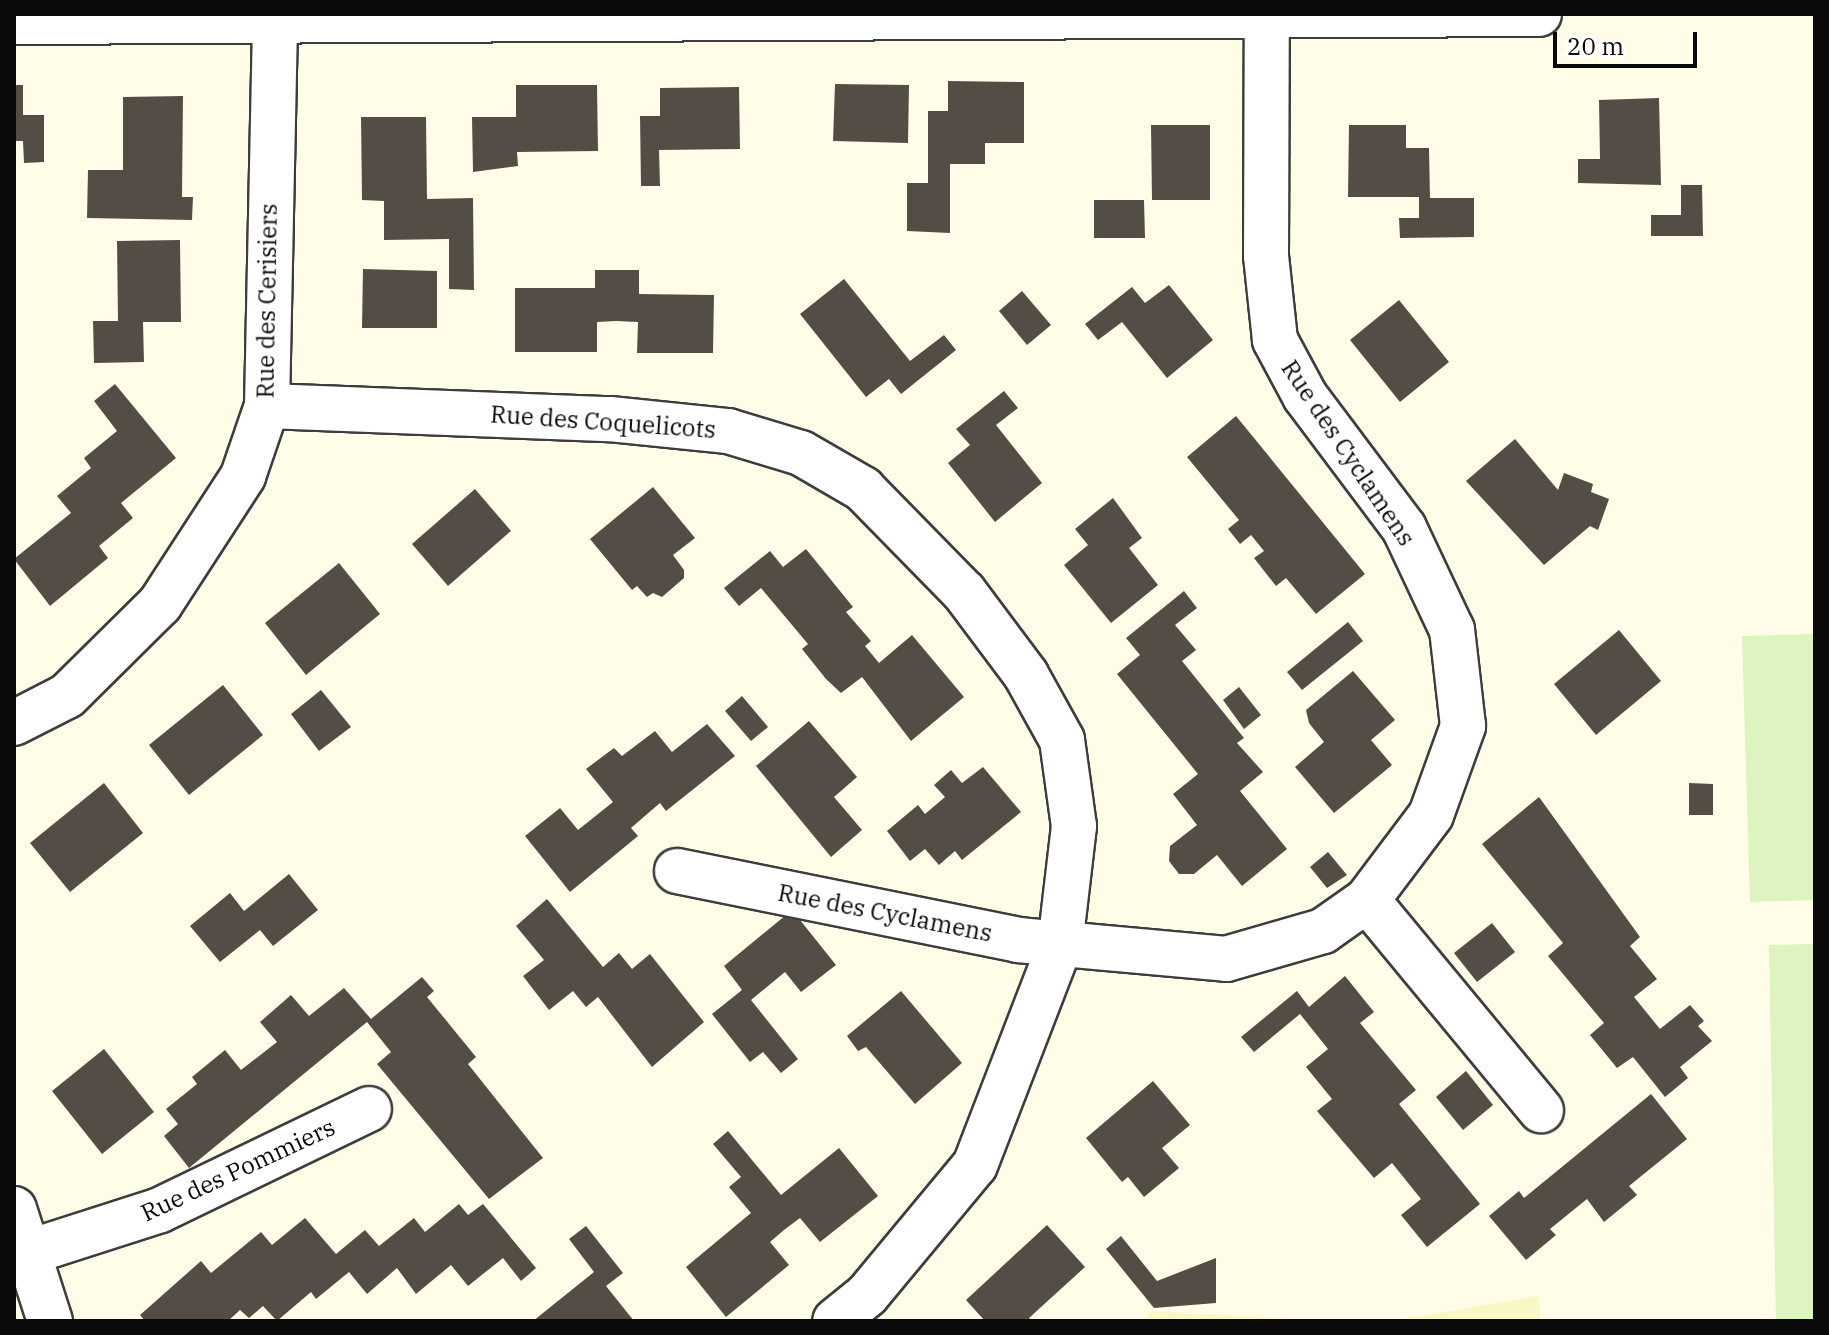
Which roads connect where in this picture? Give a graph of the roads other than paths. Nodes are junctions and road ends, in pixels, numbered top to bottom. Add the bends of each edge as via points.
1 (1539, 14) edge
2 (422, 16) edge
3 (1267, 19) junction
4 (275, 20) junction
5 (14, 22) edge
6 (267, 406) junction
7 (14, 723) edge
8 (677, 871) dead end
9 (1367, 900) junction
10 (1060, 945) junction
11 (369, 1109) dead end
12 (1541, 1110) dead end
13 (14, 1209) edge
14 (20, 1255) edge
15 (50, 1321) edge
16 (835, 1321) edge

1 - 3 street
2 - 3 street
2 - 4 street
3 - 9 street, Rue des Cyclamens via 1266,256 1275,340 1305,396 1404,528 1452,630 1457,671 1463,726 1431,815
4 - 5 street
4 - 6 street, Rue des Cerisiers
6 - 7 street, Rue des Cerisiers via 243,476 160,604 67,696
6 - 10 street, Rue des Coquelicots via 610,419 728,431 801,453 863,489 964,592 1026,675 1062,740 1074,826
8 - 10 street, Rue des Cyclamens
9 - 10 street, Rue des Cyclamens via 1323,931 1226,959
9 - 12 street
10 - 16 street, Rue des Coquelicots via 975,1165 867,1295
11 - 14 street, Rue des Pommiers via 160,1210
13 - 14 street
14 - 15 street

